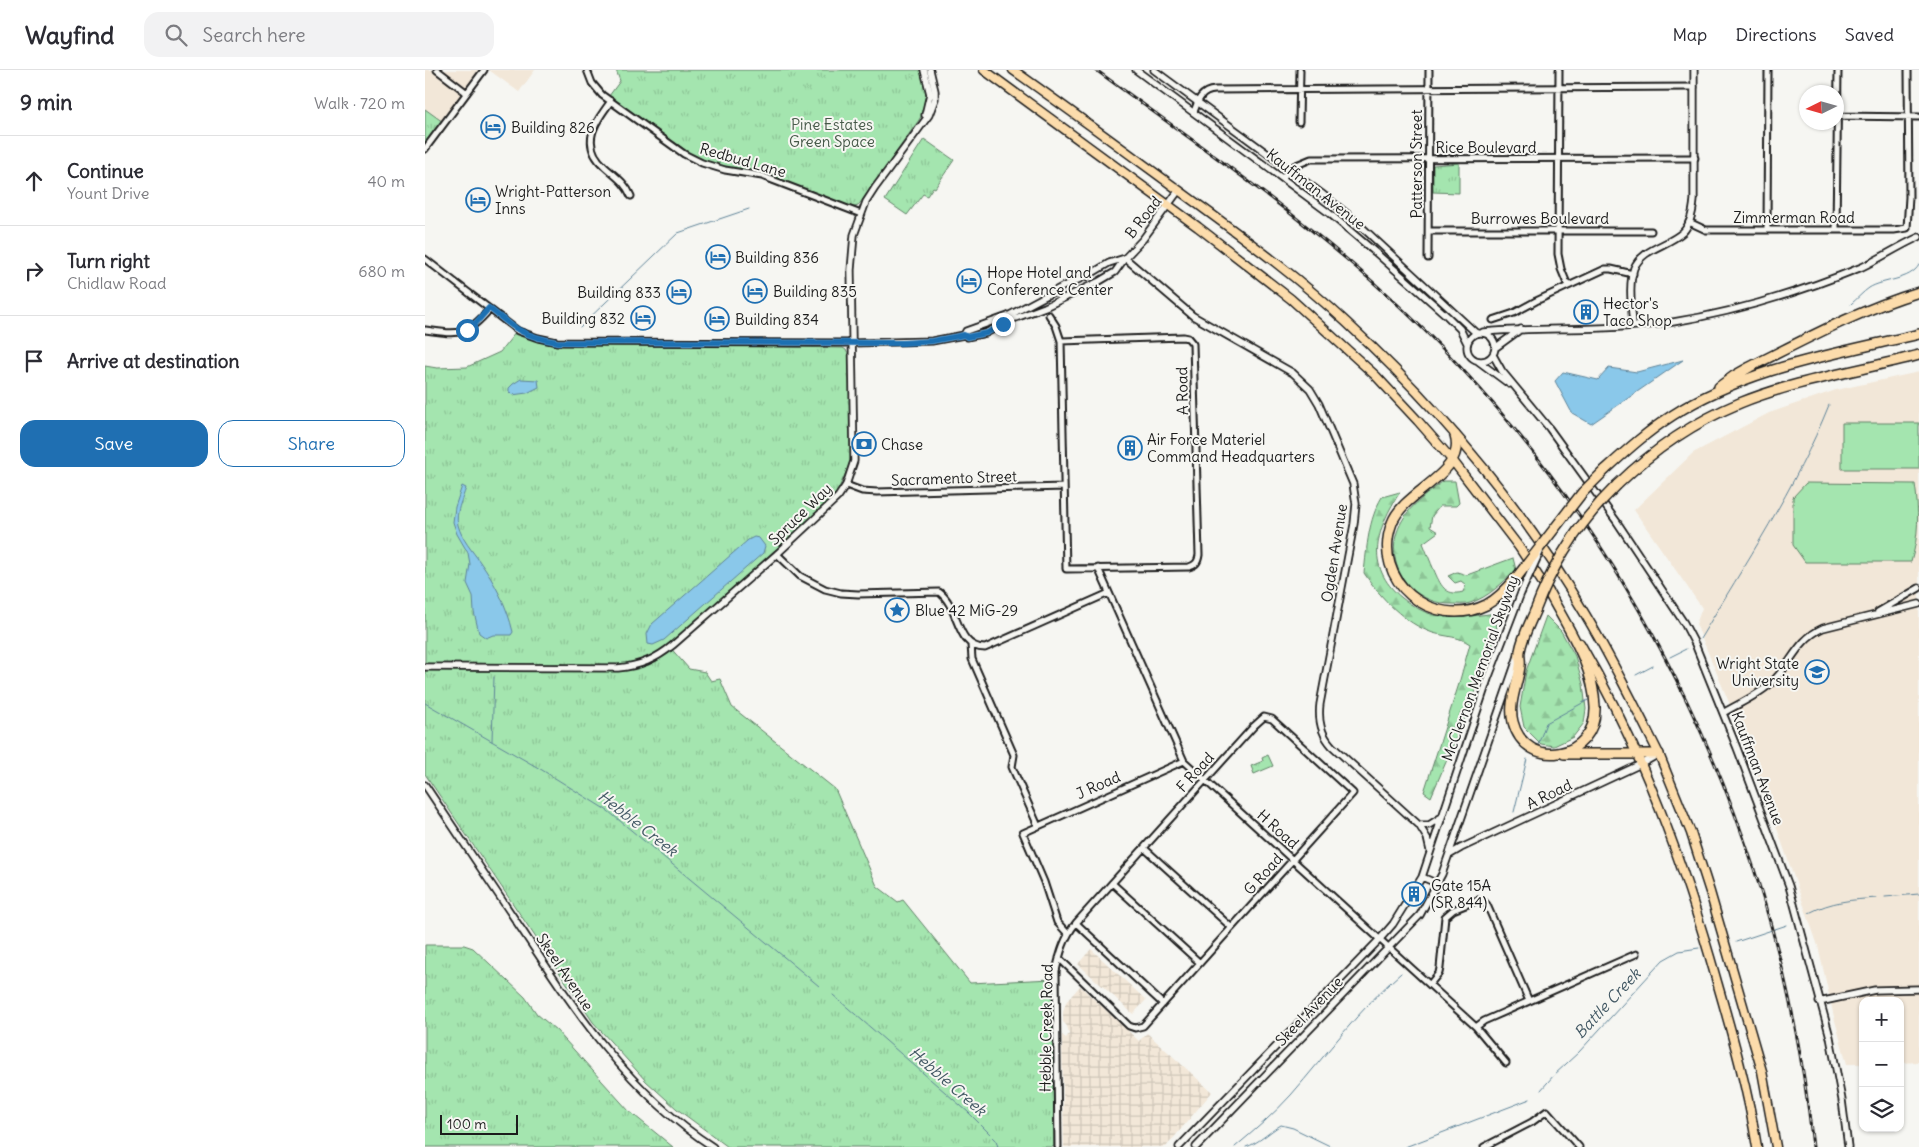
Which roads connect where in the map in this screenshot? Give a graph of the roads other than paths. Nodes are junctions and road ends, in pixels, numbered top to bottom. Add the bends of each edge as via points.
1 (437, 70) edge
2 (484, 70) edge
3 (587, 70) edge
4 (924, 70) edge
5 (930, 70) edge
6 (983, 70) edge
7 (1013, 70) edge
8 (1136, 70) edge
9 (1154, 70) edge
10 (1300, 70) edge
11 (1429, 70) edge
12 (1559, 70) edge
13 (1695, 70) edge
14 (1768, 70) edge
15 (1838, 70) edge
16 (1908, 70) edge
17 (1838, 85) edge
18 (1695, 87) junction
19 (1559, 88) junction
20 (1429, 89) junction
21 (1300, 90) junction
22 (467, 93) junction
23 (611, 101) junction
24 (1197, 102) junction
25 (1194, 112) junction
26 (1844, 116) edge
27 (1909, 116) junction
28 (1919, 117) edge
29 (1299, 122) dead end
30 (922, 124) junction
31 (1838, 130) edge
32 (425, 149) edge
33 (1695, 158) junction
34 (1559, 159) junction
35 (1429, 160) junction
36 (1289, 171) junction
37 (1283, 177) junction
38 (1179, 190) junction
39 (631, 196) dead end
40 (1168, 206) junction
41 (861, 214) junction
42 (1689, 222) junction
43 (1558, 229) junction
44 (1767, 230) junction
45 (1837, 230) junction
46 (1429, 231) junction
47 (1651, 231) dead end
48 (1919, 237) edge
49 (1125, 258) junction
50 (1428, 258) dead end
51 (425, 259) edge
52 (1633, 274) junction
53 (1568, 286) junction
54 (1919, 292) edge
55 (1041, 298) junction
56 (1045, 307) junction
57 (489, 308) junction
58 (1493, 320) dead end
59 (1633, 326) junction
60 (1521, 329) junction
61 (425, 330) edge
62 (1483, 332) junction
63 (1476, 333) junction
64 (1919, 334) edge
65 (964, 335) junction
66 (1060, 338) junction
67 (853, 343) junction
68 (1467, 343) junction
69 (1495, 348) junction
70 (1493, 355) junction
71 (1919, 355) edge
72 (1478, 360) junction
73 (1517, 390) junction
74 (1707, 396) junction
75 (1455, 435) junction
76 (1453, 462) junction
77 (846, 485) junction
78 (1064, 487) junction
79 (1547, 540) junction
80 (777, 554) junction
81 (1099, 568) junction
82 (1919, 588) edge
83 (1548, 591) junction
84 (1109, 593) junction
85 (1919, 604) edge
86 (1862, 618) junction
87 (971, 646) junction
88 (1520, 650) junction
89 (425, 667) edge
90 (1723, 713) junction
91 (1554, 754) junction
92 (1637, 754) junction
93 (1659, 754) junction
94 (1184, 760) junction
95 (1641, 764) junction
96 (1205, 780) junction
97 (425, 786) edge
98 (1353, 793) joint
99 (1441, 818) junction
100 (1419, 825) junction
101 (1038, 826) junction
102 (1144, 848) junction
103 (1430, 851) junction
104 (1449, 855) junction
105 (1293, 860) junction
106 (1421, 880) junction
107 (1112, 883) junction
108 (1436, 887) junction
109 (1405, 906) joint
110 (1076, 923) junction
111 (1231, 927) junction
112 (1068, 934) junction
113 (1380, 939) junction
114 (1389, 947) junction
115 (1636, 954) dead end
116 (1059, 958) junction
117 (1200, 962) junction
118 (1430, 984) junction
119 (1919, 989) edge
120 (1529, 1001) junction
121 (1819, 1002) junction
122 (1163, 1004) junction
123 (1476, 1027) junction
124 (1506, 1063) dead end
125 (713, 1147) edge
126 (1058, 1147) edge
127 (1179, 1147) edge
128 (1196, 1147) edge
129 (1484, 1147) edge
130 (1579, 1147) edge
131 (1757, 1147) edge
132 (1776, 1147) edge
133 (1848, 1147) edge

1 - 22 street
2 - 22 street
3 - 23 street, Redbud Lane via 597,90
4 - 30 street, Spruce Way via 931,94
5 - 30 street, Spruce Way via 935,99
6 - 40 main road
7 - 38 main road
8 - 25 street, Kauffman Avenue
9 - 24 street, Kauffman Avenue
10 - 21 street
11 - 20 street, Patterson Street
12 - 19 street
13 - 18 street
14 - 44 street
15 - 17 street
16 - 27 street
18 - 19 street
18 - 33 street
19 - 20 street
19 - 34 street
20 - 21 street
20 - 35 street, Patterson Street
21 - 24 street via 1212,90
21 - 29 street
22 - 32 street
23 - 39 street via 595,123 592,143 600,162 626,185
23 - 41 street, Redbud Lane via 683,154 702,163 762,176
24 - 25 street
24 - 36 street, Kauffman Avenue
25 - 37 street, Kauffman Avenue
26 - 27 street
27 - 28 street
27 - 45 street, Zimmerman Road via 1909,226 1905,230
30 - 41 street, Spruce Way via 875,188
31 - 45 street
33 - 34 street, Rice Boulevard
33 - 42 street via 1694,200
34 - 35 street, Rice Boulevard
34 - 43 street
35 - 36 street, Rice Boulevard via 1311,159
35 - 46 street, Patterson Street
36 - 37 street, Rice Boulevard
36 - 63 street, Kauffman Avenue via 1351,217
37 - 68 street, Kauffman Avenue via 1382,258 1460,329
38 - 40 street, B Road
38 - 75 main road via 1345,321
40 - 49 street, B Road
40 - 76 main road via 1274,285 1338,340 1401,402
41 - 67 street, Spruce Way via 851,255
42 - 44 street, Zimmerman Road via 1706,230
42 - 52 street via 1683,232 1639,260
43 - 46 street, Burrowes Boulevard
43 - 47 street, Burrowes Boulevard
43 - 53 street via 1559,263
44 - 45 street, Zimmerman Road
46 - 50 street, Patterson Street
48 - 59 street via 1862,266 1755,303 1701,317
49 - 55 street via 1075,278
49 - 56 street, B Road via 1115,272
49 - 100 street, Ogden Avenue via 1193,316 1293,373 1310,389 1319,404 1353,484 1356,504 1320,704 1320,725 1327,741
51 - 57 street
52 - 53 street via 1605,270
52 - 59 street
53 - 58 street
54 - 74 highway via 1850,317 1734,376
55 - 56 street
55 - 65 street via 1008,316 966,331
56 - 65 street, B Road via 987,333
56 - 66 street
57 - 61 street via 463,332
57 - 67 street via 518,330 557,342
59 - 60 street
60 - 62 street
60 - 69 street
62 - 63 street
62 - 69 street via 1493,338
63 - 68 street
64 - 74 highway, McClernon Memorial Skyway via 1762,374
65 - 67 street via 932,341
66 - 78 street
66 - 81 street, A Road via 1183,337 1191,340 1194,348 1198,560 1189,567
67 - 77 street, Spruce Way via 854,461
68 - 72 street via 1468,353
69 - 70 street
70 - 72 street via 1484,361
70 - 73 street, Kauffman Avenue
71 - 88 highway, bridge via 1739,403 1672,440 1617,485 1584,522 1548,580
72 - 73 street, Kauffman Avenue
73 - 90 street, Kauffman Avenue via 1572,459 1684,623
74 - 79 highway, McClernon Memorial Skyway, bridge via 1638,440 1582,493
75 - 76 highway via 1457,449
75 - 93 main road via 1503,494 1562,577 1623,682
76 - 79 highway, bridge via 1403,505 1391,525 1388,557 1393,572 1402,587 1418,601 1437,609 1458,612 1476,609 1493,601 1507,589
76 - 83 main road via 1519,547
77 - 78 street, Sacramento Street via 877,492
77 - 80 street, Spruce Way via 838,497
78 - 81 street via 1066,569
79 - 99 street, McClernon Memorial Skyway, bridge via 1521,593 1488,679
80 - 87 street via 800,576 841,593 939,592 948,600
80 - 89 street, Spruce Way via 659,657 642,664 618,668
81 - 84 street, H Road
82 - 86 street
83 - 91 highway via 1582,655 1595,706 1592,728 1584,740 1573,749
83 - 92 main road via 1594,667
84 - 87 street via 985,648
84 - 94 street, H Road
85 - 86 street
86 - 90 street via 1813,632 1804,639 1771,684
87 - 101 street via 972,659 1014,755 1012,767
88 - 91 highway via 1521,665 1511,709 1515,729 1533,749
88 - 104 street
90 - 121 street, Kauffman Avenue via 1789,886
91 - 92 highway
92 - 93 highway
92 - 95 main road
93 - 95 street, A Road
93 - 132 main road via 1691,833 1710,892 1762,1071
94 - 96 street, H Road
94 - 101 street, J Road
95 - 104 street, A Road
95 - 131 main road via 1676,848 1700,923 1739,1058
96 - 98 street, F Road via 1260,719 1268,717
96 - 102 street, F Road
96 - 105 street, H Road
97 - 125 street, Skeel Avenue via 596,1038 643,1089
98 - 105 street, G Road
99 - 100 street
99 - 103 street, McClernon Memorial Skyway
100 - 103 street
101 - 112 street, J Road via 1023,832 1057,922
102 - 107 street, F Road
102 - 111 street
103 - 106 street, McClernon Memorial Skyway
104 - 108 street
105 - 111 street, G Road
105 - 113 street, H Road
106 - 108 street
106 - 109 street, McClernon Memorial Skyway
107 - 110 street, F Road
107 - 117 street
108 - 114 street, Skeel Avenue via 1420,915
109 - 113 street, Skeel Avenue
110 - 112 street, F Road
110 - 122 street
111 - 117 street, G Road
112 - 116 street, Hebble Creek Road
113 - 114 street, H Road
113 - 127 street, Skeel Avenue
114 - 118 street, H Road
114 - 128 street, Skeel Avenue
115 - 120 street
116 - 122 street, G Road via 1129,1026 1143,1026
116 - 126 street, Hebble Creek Road via 1056,971
117 - 122 street, G Road
118 - 120 street via 1439,973 1445,917 1453,910 1478,900 1487,905
118 - 123 street, H Road
119 - 121 street via 1866,991
120 - 123 street
121 - 133 street, Kauffman Avenue via 1837,1073
123 - 124 street, H Road
129 - 130 street via 1547,1112

